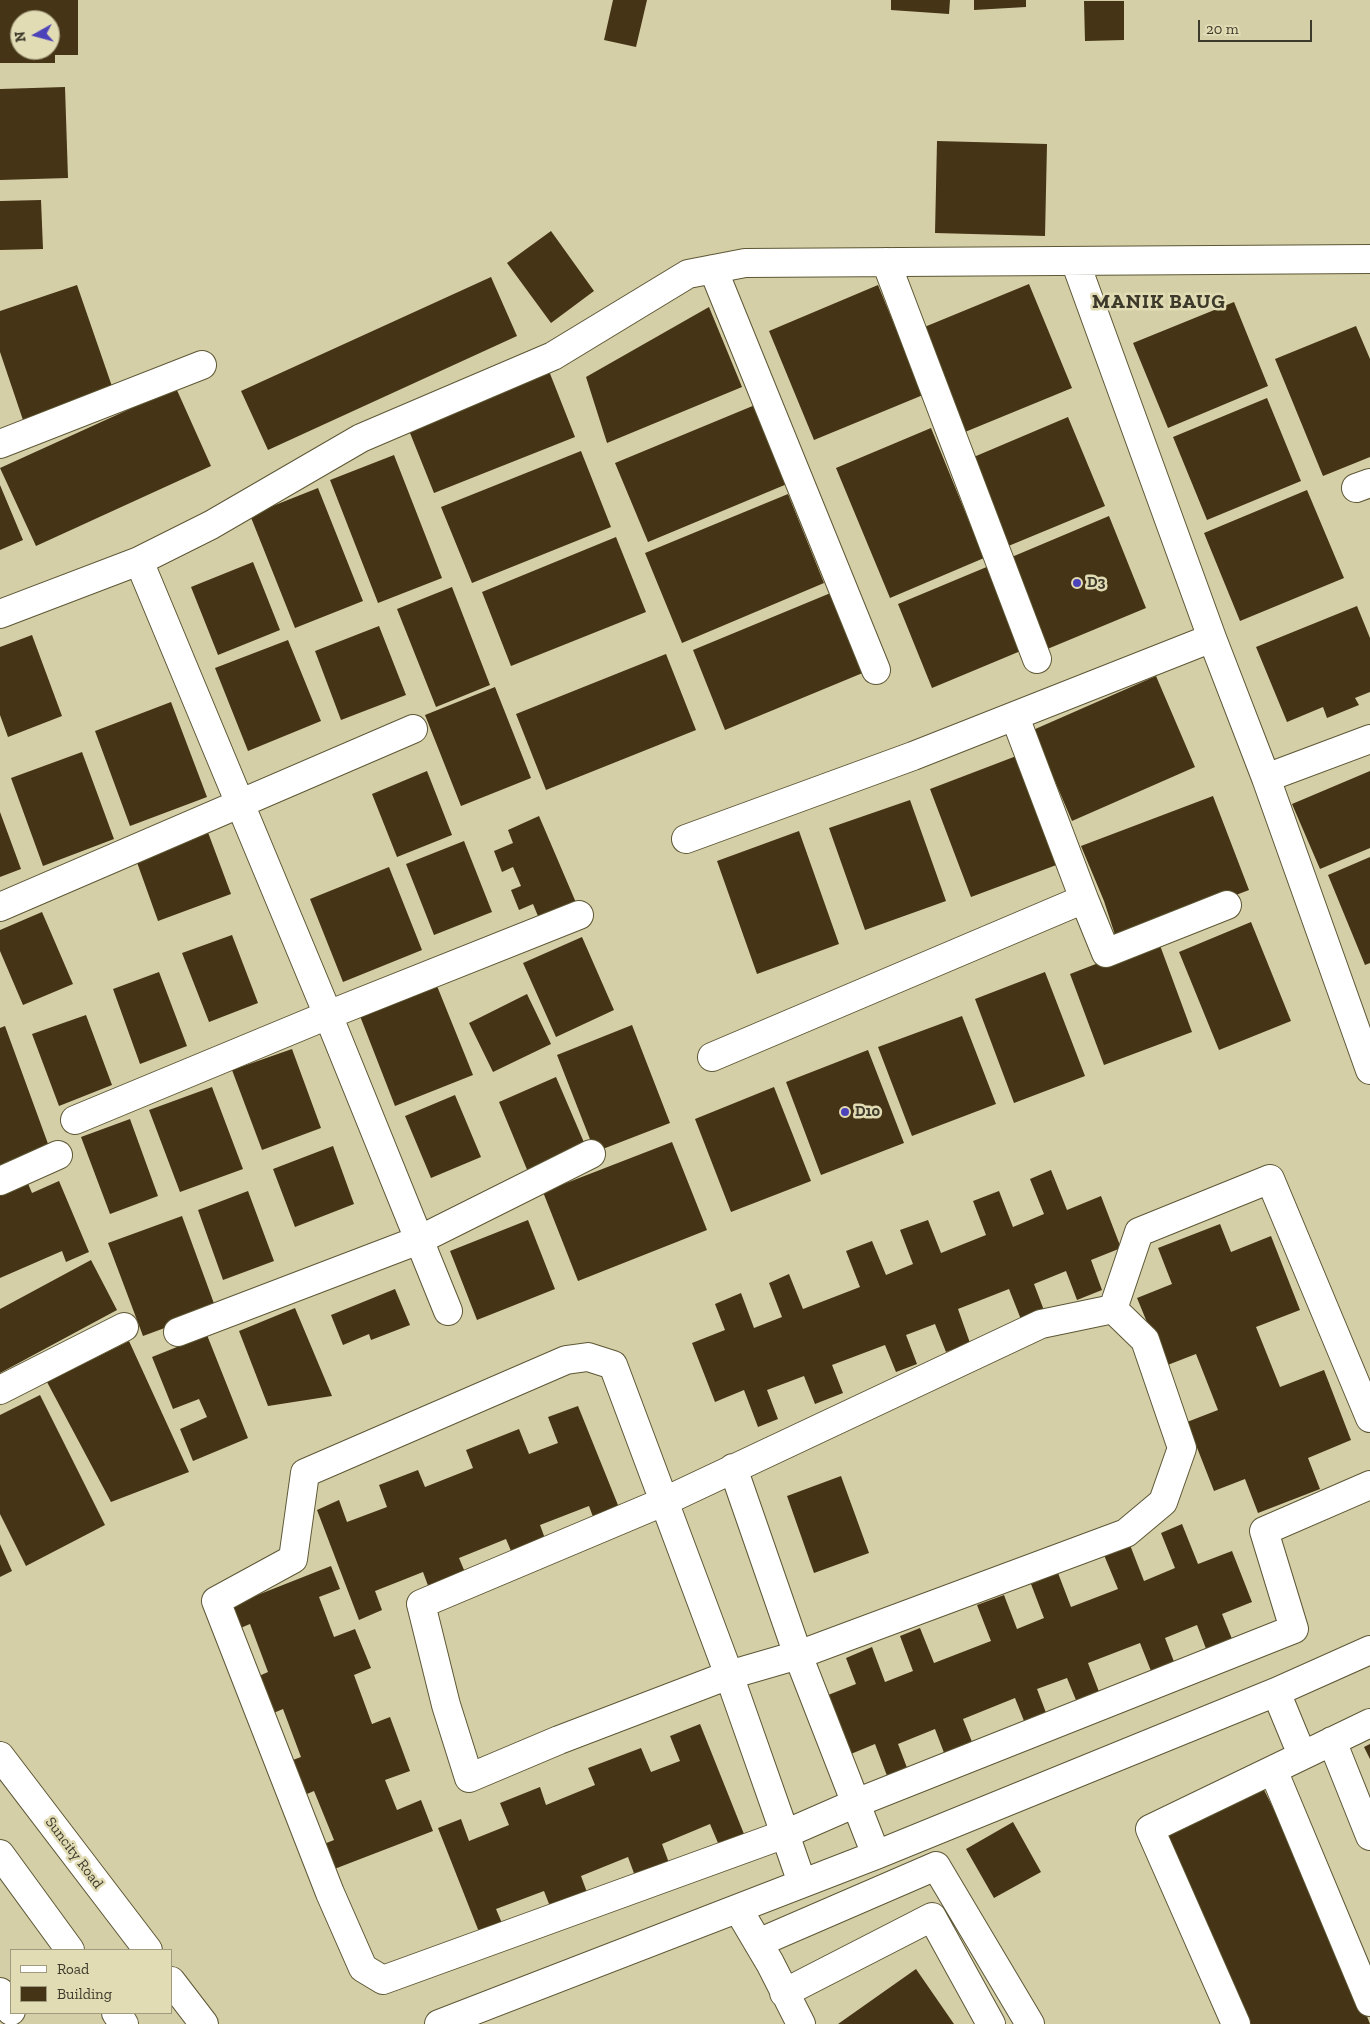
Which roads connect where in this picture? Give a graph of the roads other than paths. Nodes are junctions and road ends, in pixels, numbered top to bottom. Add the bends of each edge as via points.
1 (1370, 259) edge
2 (1075, 261) junction
3 (886, 262) junction
4 (713, 269) junction
5 (202, 365) dead end
6 (0, 444) edge
7 (139, 561) junction
8 (0, 614) edge
9 (1212, 638) junction
10 (1037, 659) dead end
11 (876, 670) dead end
12 (1015, 717) junction
13 (413, 729) dead end
14 (1370, 739) edge
15 (1266, 778) junction
16 (240, 804) junction
17 (686, 839) dead end
18 (1084, 899) junction
19 (1227, 905) dead end
20 (0, 907) edge
21 (579, 915) dead end
22 (328, 1015) junction
23 (712, 1057) dead end
24 (1370, 1070) edge
25 (75, 1120) dead end
26 (591, 1154) dead end
27 (58, 1155) dead end
28 (0, 1181) edge
29 (419, 1240) junction
30 (1113, 1309) junction
31 (448, 1311) dead end
32 (124, 1327) dead end
33 (178, 1332) dead end
34 (0, 1390) edge
35 (1370, 1418) edge
36 (733, 1468) junction
37 (1370, 1485) edge
38 (663, 1502) junction
39 (1370, 1650) edge
40 (798, 1655) junction
41 (729, 1675) junction
42 (1276, 1692) junction
43 (1370, 1723) edge
44 (1332, 1741) junction
45 (1302, 1755) junction
46 (0, 1756) edge
47 (1273, 1770) junction
48 (856, 1804) junction
49 (785, 1834) junction
50 (1370, 1836) edge
51 (0, 1854) edge
52 (876, 1855) junction
53 (802, 1883) junction
54 (738, 1909) junction
55 (758, 1943) junction
56 (69, 1949) edge
57 (147, 1949) edge
58 (172, 1982) edge
59 (0, 1992) edge
60 (784, 1993) junction
61 (1370, 2002) edge
62 (10, 2009) edge
63 (204, 2024) edge
64 (439, 2024) edge
65 (800, 2024) edge
66 (991, 2024) edge
67 (1030, 2024) edge
68 (1236, 2024) edge

1 - 2 street
2 - 3 street
2 - 9 street
3 - 4 street via 745,263
3 - 10 street
4 - 7 street via 688,274 553,356 361,438 211,525
4 - 11 street
5 - 6 street
7 - 8 street
7 - 16 street
9 - 12 street
9 - 15 street
12 - 17 street
12 - 18 street
13 - 16 street
14 - 15 street
15 - 24 street
16 - 20 street
16 - 22 street
18 - 19 street via 1106,953
18 - 23 street
21 - 22 street
22 - 25 street
22 - 29 street
26 - 29 street
27 - 28 street
29 - 31 street
29 - 33 street
30 - 35 street via 1139,1232 1270,1179
30 - 36 street via 1041,1324
30 - 40 street via 1144,1340 1182,1448 1163,1502 1126,1533
32 - 34 street
36 - 38 street
36 - 40 street
37 - 48 street via 1264,1531 1294,1629
38 - 41 street
38 - 41 street via 421,1604 446,1705 470,1778
38 - 49 street via 613,1365 588,1357 566,1360 305,1473 293,1559 216,1601 330,1893 364,1968 383,1980
39 - 42 street
40 - 41 street
40 - 48 street
41 - 49 street
42 - 45 street
42 - 52 street
43 - 44 street
44 - 45 street
44 - 50 street
45 - 47 street
46 - 57 street, Suncity Road
47 - 61 street
47 - 68 street via 1150,1829
48 - 49 street
48 - 52 street
49 - 53 street
51 - 56 street
52 - 53 street
53 - 54 street
54 - 55 street
54 - 64 street
55 - 60 street
55 - 67 street via 936,1866
58 - 63 street
59 - 62 street
60 - 65 street
60 - 66 street via 932,1917

